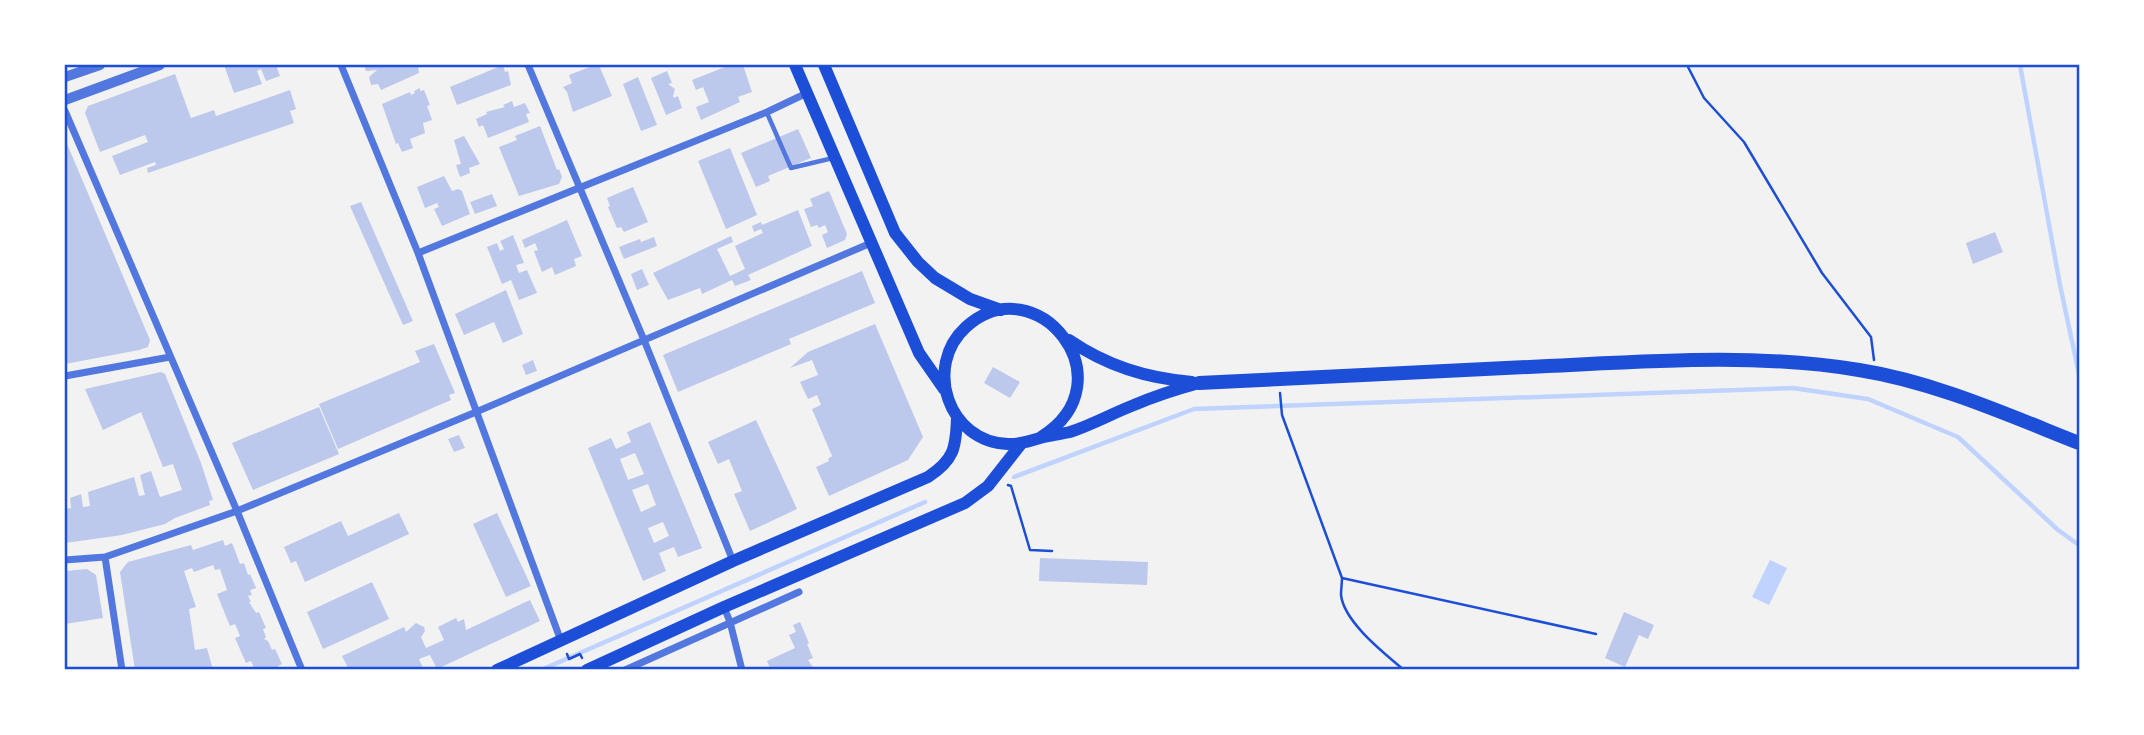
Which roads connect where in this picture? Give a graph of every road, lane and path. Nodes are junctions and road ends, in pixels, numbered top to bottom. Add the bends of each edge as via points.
1 (100, 65) edge
2 (160, 65) edge
3 (341, 65) edge
4 (528, 65) edge
5 (795, 65) edge
6 (824, 65) edge
7 (1686, 65) edge
8 (65, 77) edge
9 (807, 93) junction
10 (65, 100) edge
11 (65, 111) edge
12 (767, 112) junction
13 (835, 157) junction
14 (579, 188) junction
15 (871, 243) junction
16 (418, 253) junction
17 (1001, 310) junction
18 (1066, 338) junction
19 (643, 340) junction
20 (170, 357) junction
21 (1876, 373) junction
22 (65, 376) edge
23 (1279, 379) junction
24 (1199, 383) junction
25 (944, 389) junction
26 (476, 412) junction
27 (957, 418) junction
28 (1041, 437) junction
29 (2079, 443) edge
30 (1021, 444) junction
31 (995, 476) junction
32 (237, 510) junction
33 (1052, 551) dead end
34 (105, 556) junction
35 (65, 560) edge
36 (733, 561) junction
37 (1342, 578) junction
38 (799, 592) dead end
39 (724, 607) junction
40 (730, 622) junction
41 (1596, 634) dead end
42 (561, 641) junction
43 (122, 670) edge
44 (302, 670) edge
45 (497, 670) edge
46 (587, 670) edge
47 (625, 670) edge
48 (742, 670) edge
49 (1404, 670) edge

1 - 8 street
2 - 10 street
3 - 16 street
4 - 14 street
5 - 9 main road
6 - 17 main road via 895,233 935,278 970,299
7 - 21 path via 1704,98 1744,142 1822,273 1871,337
9 - 12 street
9 - 13 main road
11 - 20 street
12 - 13 lane via 791,168
12 - 14 street
13 - 15 main road
14 - 16 street
14 - 19 street
15 - 19 street
15 - 25 main road via 919,353
16 - 26 street
17 - 18 main road via 1037,315
17 - 25 main road via 978,318 953,343 944,365
18 - 24 main road via 1128,371
18 - 28 main road via 1076,361 1078,387 1062,422
19 - 26 street
19 - 36 street
20 - 22 street
20 - 32 street
21 - 23 main road via 1748,360
21 - 29 main road via 1960,397
23 - 24 main road
23 - 37 path via 1282,415
24 - 28 main road via 1071,431
25 - 27 main road
26 - 32 street
26 - 42 street
27 - 30 main road via 992,442
27 - 36 main road via 950,458 928,477
28 - 30 main road
30 - 31 main road
31 - 33 path via 1011,486 1030,550
31 - 39 main road via 965,503
32 - 34 street
32 - 44 street
34 - 35 street
34 - 43 street
36 - 42 main road
37 - 41 path
37 - 49 path via 1341,596 1347,610 1360,629
38 - 40 street
39 - 40 street
39 - 46 main road
40 - 47 street
40 - 48 street
42 - 45 main road
42 - 46 path via 569,659 580,654

